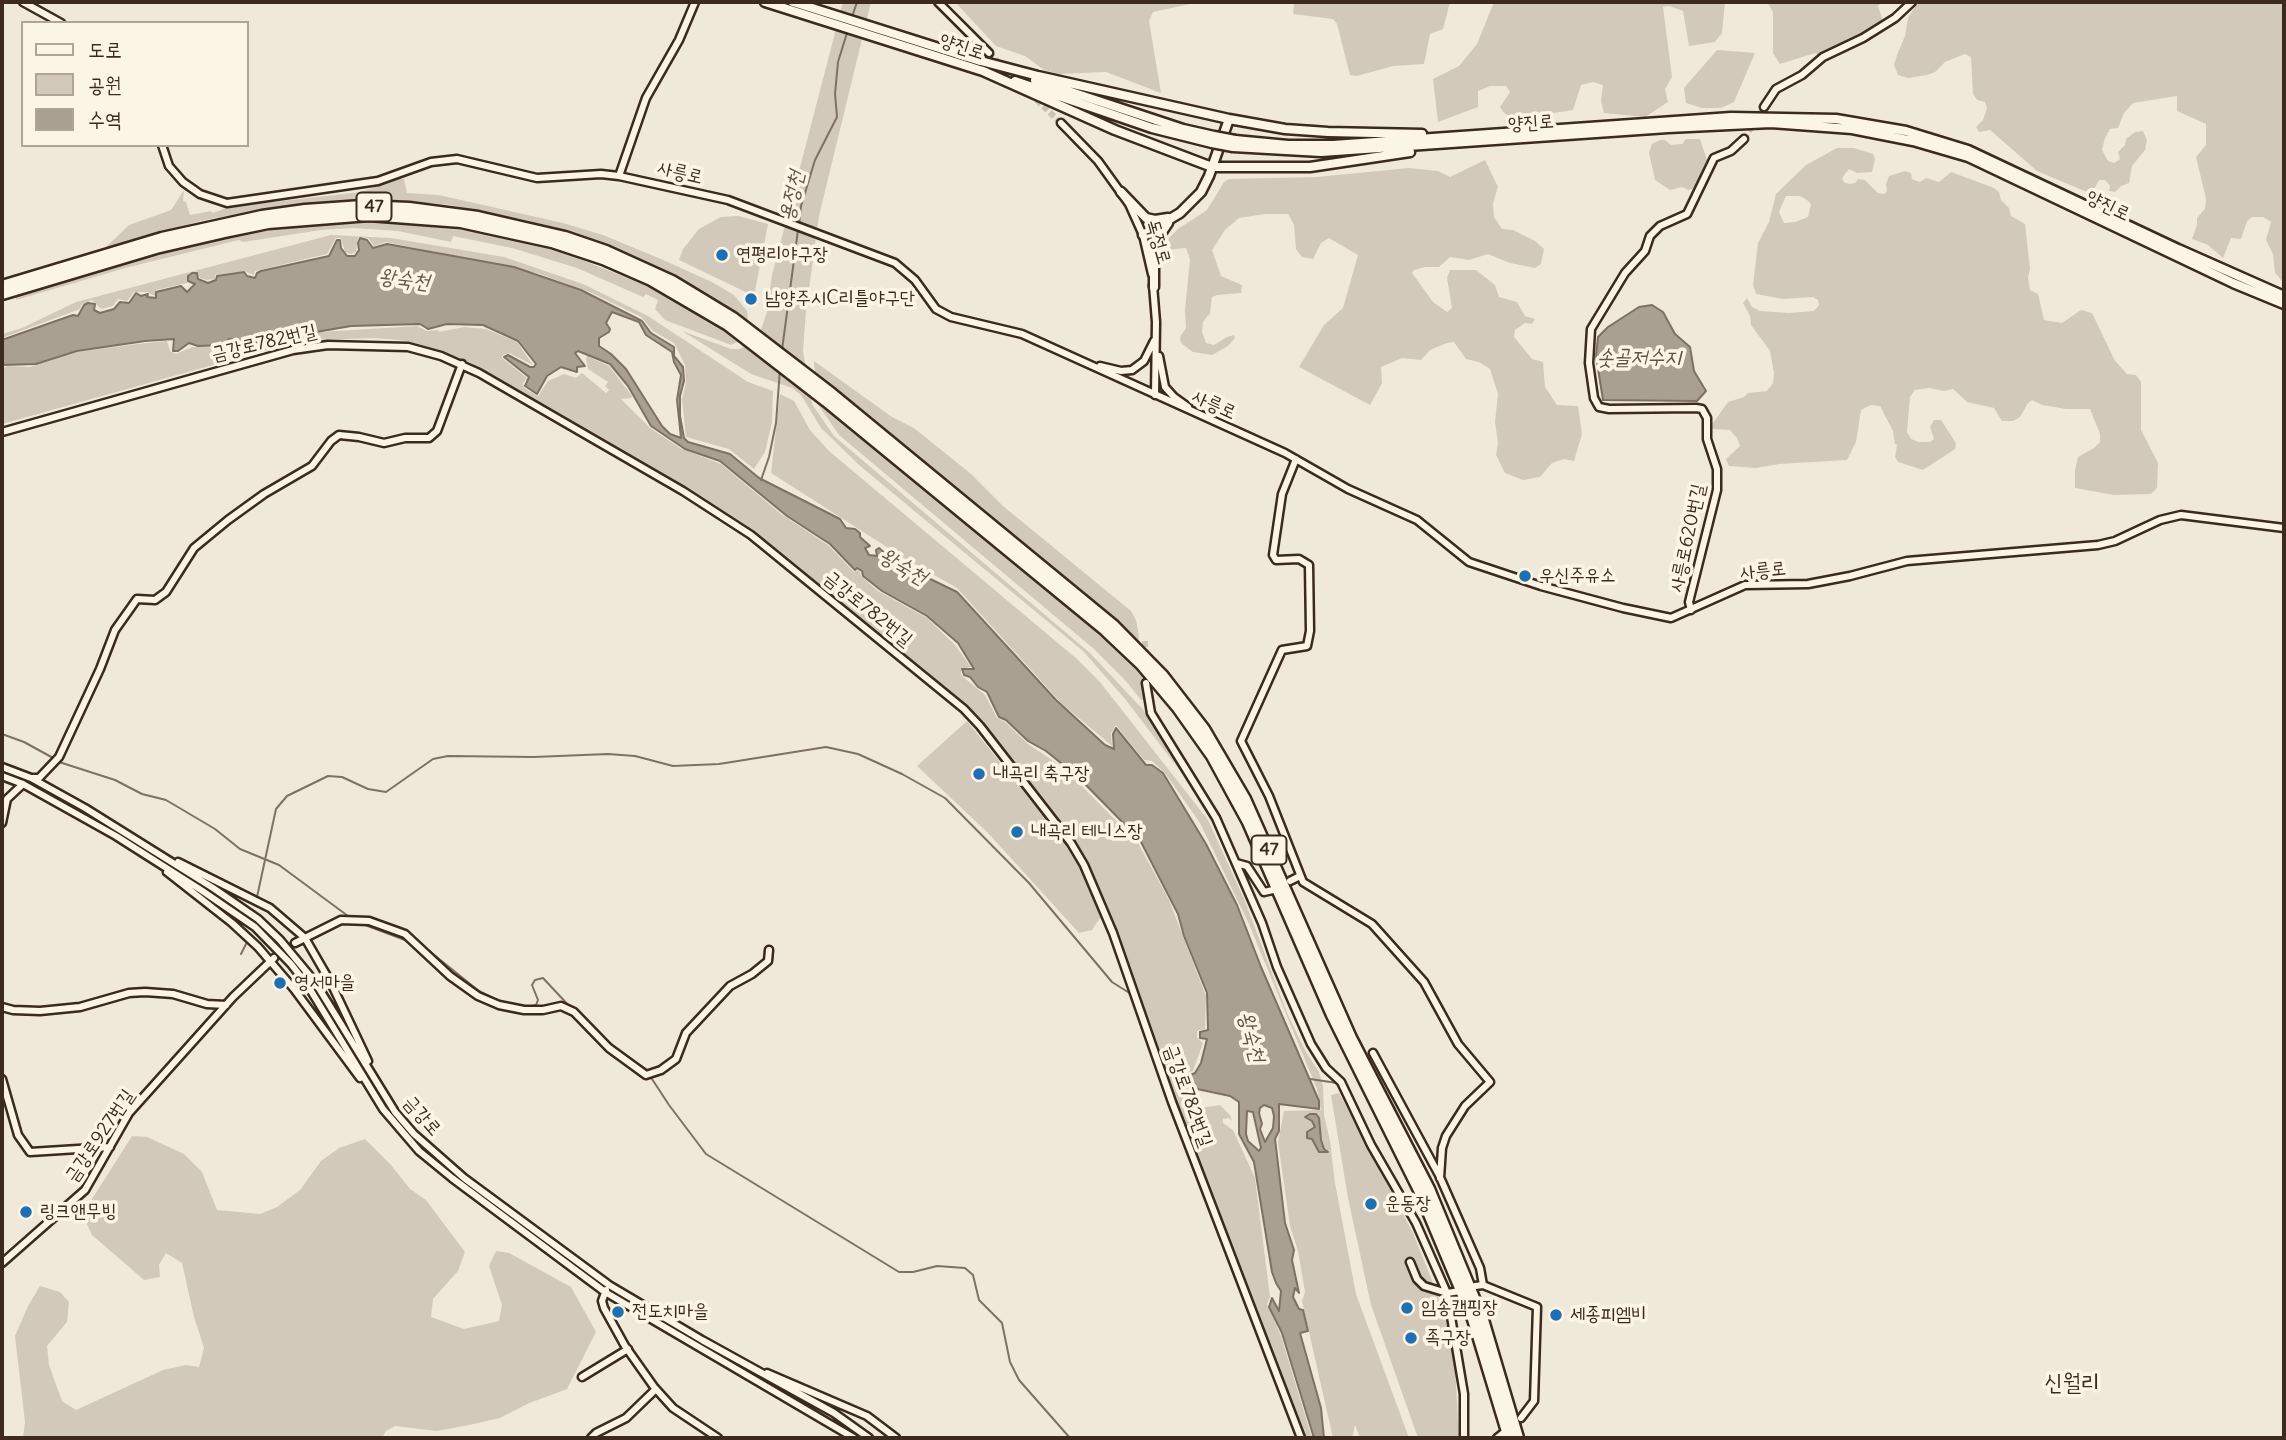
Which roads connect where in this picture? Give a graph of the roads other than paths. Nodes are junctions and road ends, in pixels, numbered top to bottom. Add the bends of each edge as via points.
1 (23, 2) edge
2 (695, 2) edge
3 (765, 2) edge
4 (793, 2) edge
5 (938, 2) edge
6 (1912, 2) edge
7 (822, 15) junction
8 (57, 21) edge
9 (873, 31) junction
10 (989, 53) tunnel mouth
11 (977, 60) junction
12 (983, 71) junction
13 (1764, 107) tunnel mouth
14 (1228, 119) junction
15 (1061, 124) tunnel mouth
16 (1481, 135) junction
17 (1744, 139) tunnel mouth
18 (1213, 140) junction
19 (1234, 143) junction
20 (1467, 143) junction
21 (163, 147) edge
22 (1212, 167) junction
23 (620, 176) junction
24 (1121, 192) junction
25 (1175, 216) junction
26 (1143, 235) junction
27 (2, 286) edge
28 (1154, 287) junction
29 (2, 294) edge
30 (2284, 296) edge
31 (2284, 304) edge
32 (731, 322) junction
33 (1156, 337) junction
34 (1083, 360) junction
35 (462, 364) junction
36 (1155, 395) junction
37 (829, 397) junction
38 (1200, 416) junction
39 (2, 432) edge
40 (1296, 459) junction
41 (2284, 528) edge
42 (1691, 610) junction
43 (1146, 683) dead end
44 (2, 767) edge
45 (2, 776) edge
46 (31, 778) junction
47 (23, 784) junction
48 (2, 824) edge
49 (140, 847) junction
50 (1236, 863) junction
51 (1300, 876) junction
52 (1290, 881) dead end
53 (1273, 890) dead end
54 (304, 938) junction
55 (295, 943) tunnel mouth
56 (769, 950) dead end
57 (271, 959) junction
58 (226, 1006) junction
59 (2, 1007) edge
60 (1373, 1053) dead end
61 (2, 1079) edge
62 (383, 1109) junction
63 (395, 1112) junction
64 (110, 1147) junction
65 (1440, 1178) junction
66 (2, 1262) edge
67 (1410, 1262) dead end
68 (1483, 1285) junction
69 (1475, 1286) dead end
70 (607, 1289) junction
71 (1460, 1291) dead end
72 (1447, 1293) junction
73 (628, 1349) junction
74 (746, 1365) junction
75 (582, 1377) dead end
76 (656, 1389) junction
77 (1521, 1418) dead end
78 (1503, 1437) edge
79 (591, 1438) edge
80 (718, 1438) edge
81 (854, 1438) edge
82 (869, 1438) edge
83 (894, 1438) edge
84 (1301, 1438) edge
85 (1464, 1438) edge
86 (1518, 1438) edge

1 - 8 street
2 - 23 street via 646,98
3 - 7 main road, 양진로
4 - 7 main road, 양진로
5 - 10 street
6 - 13 street via 1895,18 1776,89
7 - 9 main road, 양진로
9 - 11 main road, 양진로
9 - 12 main road, 양진로
11 - 14 main road
11 - 18 main road, 양진로
12 - 18 main road, 양진로 via 1153,128
12 - 22 main road
14 - 16 main road via 1328,132
14 - 22 main road
15 - 24 street, 독정로 via 1089,150
16 - 19 main road, 양진로 via 1333,145
16 - 30 main road, 양진로 via 1776,116 1836,119 1906,131 2016,170
17 - 42 street, 사릉로620번길 via 1714,158 1687,214 1650,236 1645,251 1625,273 1591,329 1590,363 1599,407 1696,408 1707,418 1717,490 1689,602
18 - 19 main road, 양진로, bridge
19 - 20 main road, 양진로 via 1321,152
20 - 22 main road via 1310,167
20 - 31 main road, 양진로 via 1771,124 1883,134 1968,157
21 - 23 street, 사릉로 via 169,166 190,187 227,203 378,181 445,159 537,178
22 - 25 main road via 1201,192
23 - 34 street, 사릉로 via 728,200 894,262 915,280 936,309 951,317 1022,334
24 - 25 main road via 1146,218
24 - 26 street, 독정로
25 - 26 main road
25 - 28 main road via 1154,244
26 - 28 street, 독정로
27 - 32 highway, 47 via 162,238 262,215 362,206 409,208 502,221 575,240 672,281
28 - 33 street, 독정로
29 - 32 highway, 47 via 225,232 279,222 369,215 461,222 552,242 651,280
32 - 37 highway, 47
33 - 34 street via 1144,361 1132,369 1121,371
33 - 36 street, 독정로
33 - 38 street via 1165,387
34 - 36 street, 사릉로
35 - 39 street, 금강로782번길 via 408,347 328,345 293,350
35 - 46 street via 437,431 429,438 383,443 339,435 312,466 264,494 194,548 166,592 155,600 136,598 115,630 59,757 39,778
35 - 84 street, 금강로782번길 via 751,535 980,726 1084,865
36 - 38 street, 사릉로
37 - 78 highway, 47 via 1105,630 1171,699 1212,756 1248,822 1332,1015 1442,1241 1474,1319
37 - 86 highway, 47 via 1113,625 1163,676 1204,729 1245,799 1351,1038 1433,1199 1483,1320
38 - 40 street, 사릉로
40 - 42 street, 사릉로 via 1417,520 1469,562 1623,608 1671,618
40 - 51 street via 1282,494 1273,555 1276,560 1299,559 1308,565 1310,631 1307,646 1282,650 1241,741 1269,796
41 - 42 street, 사릉로 via 2181,515 2098,545 1906,561 1808,584 1745,585
43 - 50 street via 1151,713 1216,818
44 - 46 street, 금강로
45 - 47 street, 금강로
46 - 47 street
46 - 49 street, 금강로
47 - 48 street via 7,799
47 - 49 street, 금강로
49 - 54 street via 271,908
49 - 57 street
49 - 62 street, 금강로 via 268,939 307,985
49 - 63 street, 금강로 via 240,906 280,940 315,982
50 - 53 street via 1247,866 1264,892
50 - 72 street via 1311,1044 1341,1082 1416,1223
51 - 52 street
51 - 65 street via 1372,924 1424,982 1458,1044 1490,1082 1465,1106 1446,1136
54 - 55 street
54 - 56 street via 341,920 369,921 405,934 478,996 524,1010 561,1006 574,1012 609,1048 646,1075 676,1059 687,1033 730,986 768,961
54 - 63 street via 327,974
57 - 58 street, 금강로927번길
57 - 62 street
58 - 59 street via 145,992 80,1007 40,1011
58 - 64 street, 금강로927번길 via 129,1113
60 - 65 street
61 - 64 street via 18,1135 30,1152
62 - 70 street, 금강로 via 428,1159
63 - 70 street, 금강로 via 464,1178
64 - 66 street, 금강로927번길 via 85,1190
65 - 68 street via 1480,1268
67 - 72 street via 1424,1286
68 - 69 street
68 - 77 street via 1537,1307 1534,1402
70 - 73 street via 604,1308
70 - 74 street, 금강로
70 - 81 street, 금강로
71 - 72 street
72 - 85 street via 1464,1394
73 - 75 street
73 - 76 street
74 - 82 street, 금강로 via 834,1413
74 - 83 street via 867,1416
76 - 79 street via 626,1418
76 - 80 street via 673,1408

